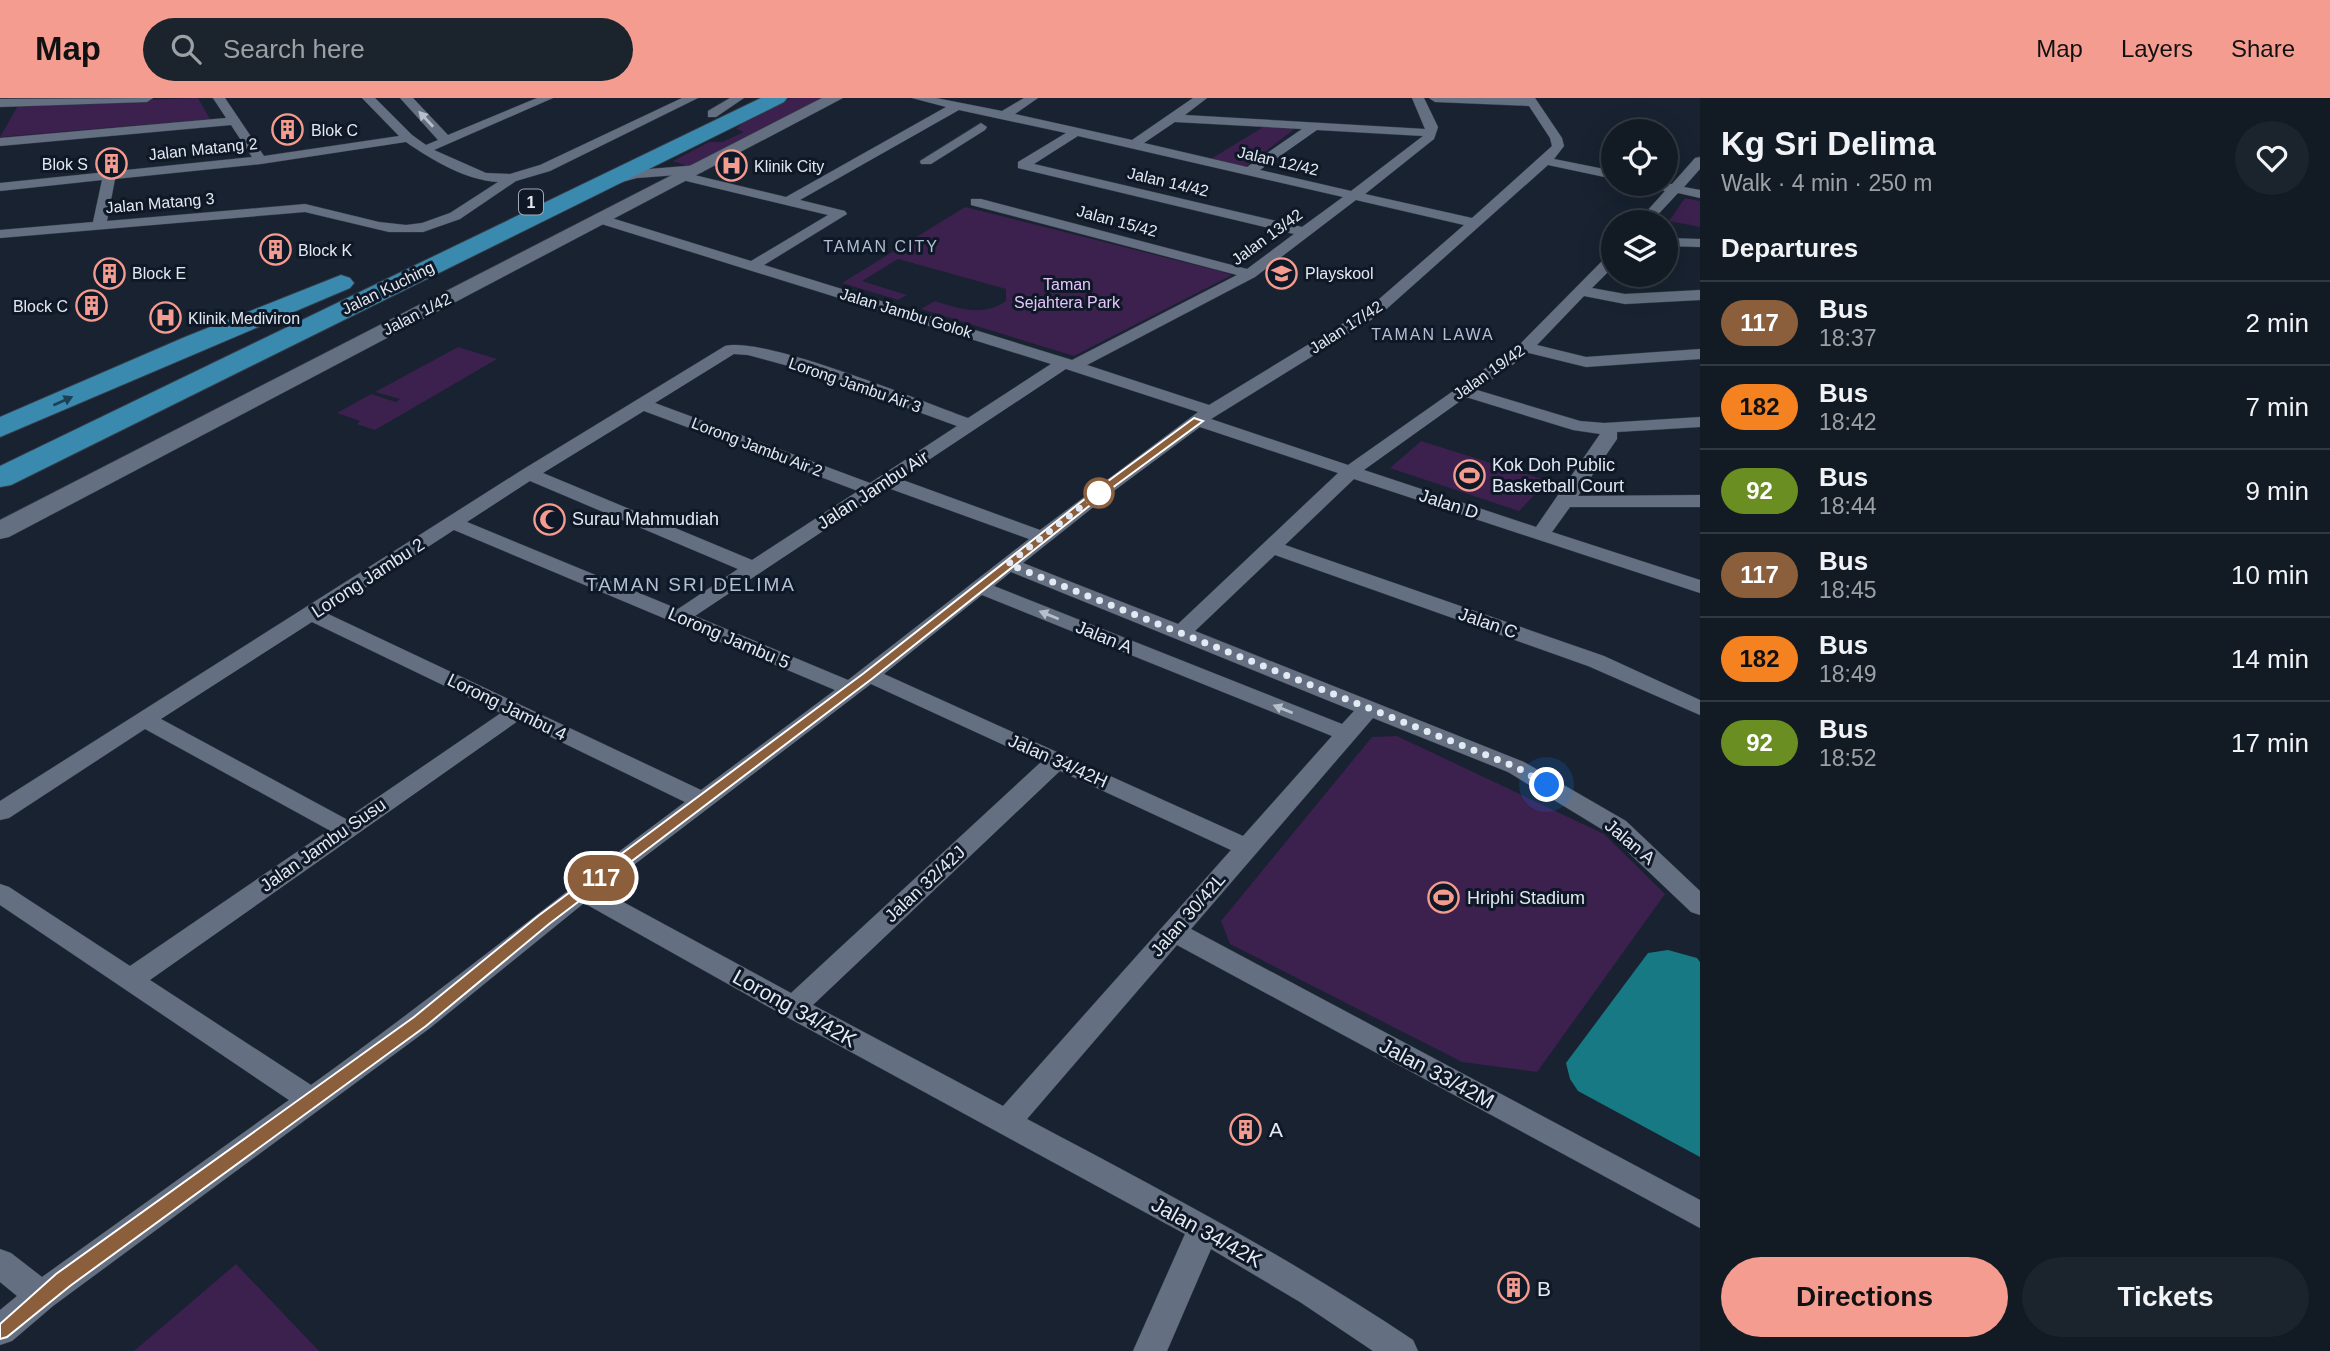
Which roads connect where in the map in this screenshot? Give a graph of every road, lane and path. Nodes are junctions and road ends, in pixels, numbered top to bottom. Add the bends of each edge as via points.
1 (147, 98) edge
2 (219, 98) edge
3 (368, 98) edge
4 (406, 98) edge
5 (547, 98) edge
6 (667, 98) edge
7 (692, 98) edge
8 (738, 98) edge
9 (745, 98) edge
10 (777, 98) edge
11 (835, 98) edge
12 (918, 98) edge
13 (1032, 98) edge
14 (1201, 98) edge
15 (1418, 98) edge
16 (1435, 98) edge
17 (1531, 100) edge
18 (525, 102) edge
19 (958, 105) junction
20 (7, 106) edge
21 (1004, 115) junction
22 (722, 117) junction
23 (1175, 118) junction
24 (235, 121) junction
25 (1315, 126) junction
26 (981, 127) dead end
27 (1074, 133) junction
28 (1432, 133) junction
29 (408, 138) junction
30 (446, 141) junction
31 (0, 142) edge
32 (1132, 146) junction
33 (424, 150) junction
34 (261, 160) junction
35 (926, 161) dead end
36 (1545, 161) junction
37 (1700, 161) edge
38 (1248, 172) junction
39 (1601, 172) edge
40 (684, 174) junction
41 (108, 177) junction
42 (489, 177) junction
43 (511, 178) junction
44 (1678, 184) edge
45 (0, 187) edge
46 (1678, 189) edge
47 (578, 194) junction
48 (1700, 194) edge
49 (1353, 196) junction
50 (1667, 196) edge
51 (788, 201) junction
52 (976, 202) dead end
53 (322, 209) joint
54 (1655, 210) edge
55 (495, 219) junction
56 (600, 219) junction
57 (1475, 223) junction
58 (99, 226) junction
59 (1304, 232) junction
60 (0, 234) edge
61 (1678, 242) edge
62 (1700, 243) edge
63 (752, 266) junction
64 (1601, 271) edge
65 (1250, 274) junction
66 (1581, 292) junction
67 (1700, 295) edge
68 (738, 348) joint
69 (1526, 348) junction
70 (1700, 354) edge
71 (1070, 364) junction
72 (1463, 391) junction
73 (642, 404) junction
74 (1205, 416) junction
75 (1700, 422) edge
76 (971, 425) junction
77 (1604, 428) junction
78 (0, 429) edge
79 (0, 457) edge
80 (1351, 471) junction
81 (529, 474) junction
82 (0, 478) edge
83 (880, 486) junction
84 (1565, 500) junction
85 (1700, 500) edge
86 (453, 523) junction
87 (0, 531) edge
88 (1541, 534) junction
89 (1041, 537) junction
90 (1272, 547) junction
91 (1008, 564) junction
92 (755, 569) junction
93 (979, 587) junction
94 (1700, 587) edge
95 (311, 614) junction
96 (680, 617) junction
97 (1181, 633) junction
98 (860, 682) junction
99 (1368, 708) junction
100 (1700, 708) edge
101 (517, 712) junction
102 (145, 720) junction
103 (1346, 734) junction
104 (1056, 761) junction
105 (702, 800) junction
106 (0, 812) edge
107 (346, 829) junction
108 (1247, 847) junction
109 (583, 891) junction
110 (0, 893) edge
111 (1700, 906) edge
112 (1174, 931) junction
113 (130, 980) junction
114 (793, 1008) junction
115 (311, 1100) junction
116 (1007, 1122) junction
117 (1700, 1215) edge
118 (1204, 1228) junction
119 (0, 1263) edge
120 (41, 1296) junction
121 (0, 1330) edge
122 (1150, 1351) edge
123 (1401, 1351) edge

1 - 20 street
2 - 24 street
3 - 29 street
30 -> 4 street
5 - 18 street
6 - 42 street
7 - 43 street via 545,168
8 - 22 street
9 - 22 highway, Jalan Kuching / 1
10 - 22 highway, Jalan Kuching / 1
11 - 40 street, Jalan 1/42
12 - 19 street, Jalan 12/42
13 - 21 street
14 - 23 street
15 - 28 street
16 - 17 street
17 - 36 street via 1559,144
18 - 30 street
19 - 21 street, Jalan 12/42
19 - 51 street
21 - 27 street, Jalan 12/42
22 - 40 street via 723,132 685,146 666,160
22 - 47 highway, Jalan Kuching / 1
22 - 55 highway, Jalan Kuching / 1
23 - 25 street
23 - 32 street
24 - 31 street
24 - 34 street
25 - 28 street
25 - 38 street
26 - 35 street
27 - 32 street, Jalan 12/42
27 - 59 street, Jalan 14/42 via 1023,165
28 - 49 street, Jalan 13/42
29 - 33 street
29 - 34 street, Jalan Matang 2
30 - 33 street
32 - 38 street, Jalan 12/42
33 - 42 street
34 - 41 street, Jalan Matang 2
36 - 39 street
36 - 57 street, Jalan 17/42
37 - 44 street
38 - 49 street, Jalan 12/42
40 - 47 street via 636,172
40 - 51 street
40 - 56 street, Jalan 1/42
41 - 45 street, Jalan Matang 2
41 - 58 street
42 - 43 street
43 - 53 street via 447,220 406,230
46 - 48 street
47 - 82 highway, Jalan Kuching / 1
49 - 57 street, Jalan 12/42
49 - 59 street, Jalan 13/42
50 - 54 street
51 - 63 street via 840,214
52 - 65 street, Jalan 15/42
53 - 58 street, Jalan Matang 3
78 -> 55 highway
55 - 79 highway, Jalan Kuching / 1
56 - 63 street, Jalan Jambu Golok
56 - 87 street, Jalan 1/42
57 - 74 street, Jalan 17/42 via 1376,310
58 - 60 street, Jalan Matang 3
59 - 65 street, Jalan 13/42
61 - 62 street
63 - 71 street, Jalan Jambu Golok
64 - 66 street, Jalan 19/42
65 - 71 street, Jalan 13/42
66 - 67 street via 1625,299
66 - 69 street, Jalan 19/42
68 - 73 street, Lorong Jambu 2
68 - 76 street, Lorong Jambu Air 3
69 - 70 street via 1586,362
69 - 72 street, Jalan 19/42
71 - 74 street, Jalan Jambu Golok
71 - 76 street, Jalan Jambu Air
72 - 77 street via 1579,426
72 - 80 street, Jalan 19/42
73 - 81 street, Lorong Jambu 2
73 - 83 street, Lorong Jambu Air 2
74 - 80 street, Jalan D
74 - 89 street, Jalan 17/42
75 - 77 street
76 - 83 street, Jalan Jambu Air
77 - 84 street via 1608,439
80 - 88 street, Jalan D
80 - 90 street, Jalan 19/42
81 - 86 street, Lorong Jambu 2
81 - 92 street
83 - 89 street, Lorong Jambu Air 2
83 - 92 street, Jalan Jambu Air
84 - 85 street
84 - 88 street
86 - 95 street, Lorong Jambu 2
86 - 96 street, Lorong Jambu 5
88 - 94 street, Jalan D
89 - 91 street, Jalan 17/42
90 - 97 street, Jalan 19/42
90 - 100 street, Jalan C via 1596,661
91 - 93 street, Jalan 17/42
91 - 97 street, Jalan A
92 - 96 street, Jalan Jambu Air
93 - 98 street, Jalan 17/42
103 -> 93 street, Jalan A
95 - 101 street, Lorong Jambu 4
95 - 102 street, Lorong Jambu 2
96 - 98 street, Lorong Jambu 5
97 - 99 street, Jalan A
98 - 104 street, Jalan 34/42H
98 - 105 street, Jalan 17/42
99 - 103 street, Jalan 30/42L
99 - 111 street, Jalan A via 1516,767 1617,827
101 - 105 street, Lorong Jambu 4
101 - 107 street, Jalan Jambu Susu
102 - 106 street, Lorong Jambu 2
102 - 107 street
103 - 108 street, Jalan 30/42L
104 - 108 street, Jalan 34/42H
104 - 114 street, Jalan 32/42J
105 - 109 street, Jalan 17/42
107 - 113 street, Jalan Jambu Susu
108 - 112 street, Jalan 30/42L
109 - 114 street, Lorong 34/42K
109 - 115 street, Jalan 17/42 via 420,1021
110 - 113 street
112 - 116 street, Jalan 30/42L
112 - 117 street, Jalan 33/42M
113 - 115 street
114 - 116 street, Lorong 34/42K
115 - 120 street, Jalan 17/42
116 - 118 street, Jalan 34/42K
118 - 122 street
118 - 123 street, Jalan 34/42K via 1343,1310
119 - 120 street
120 - 121 street, Jalan 17/42

